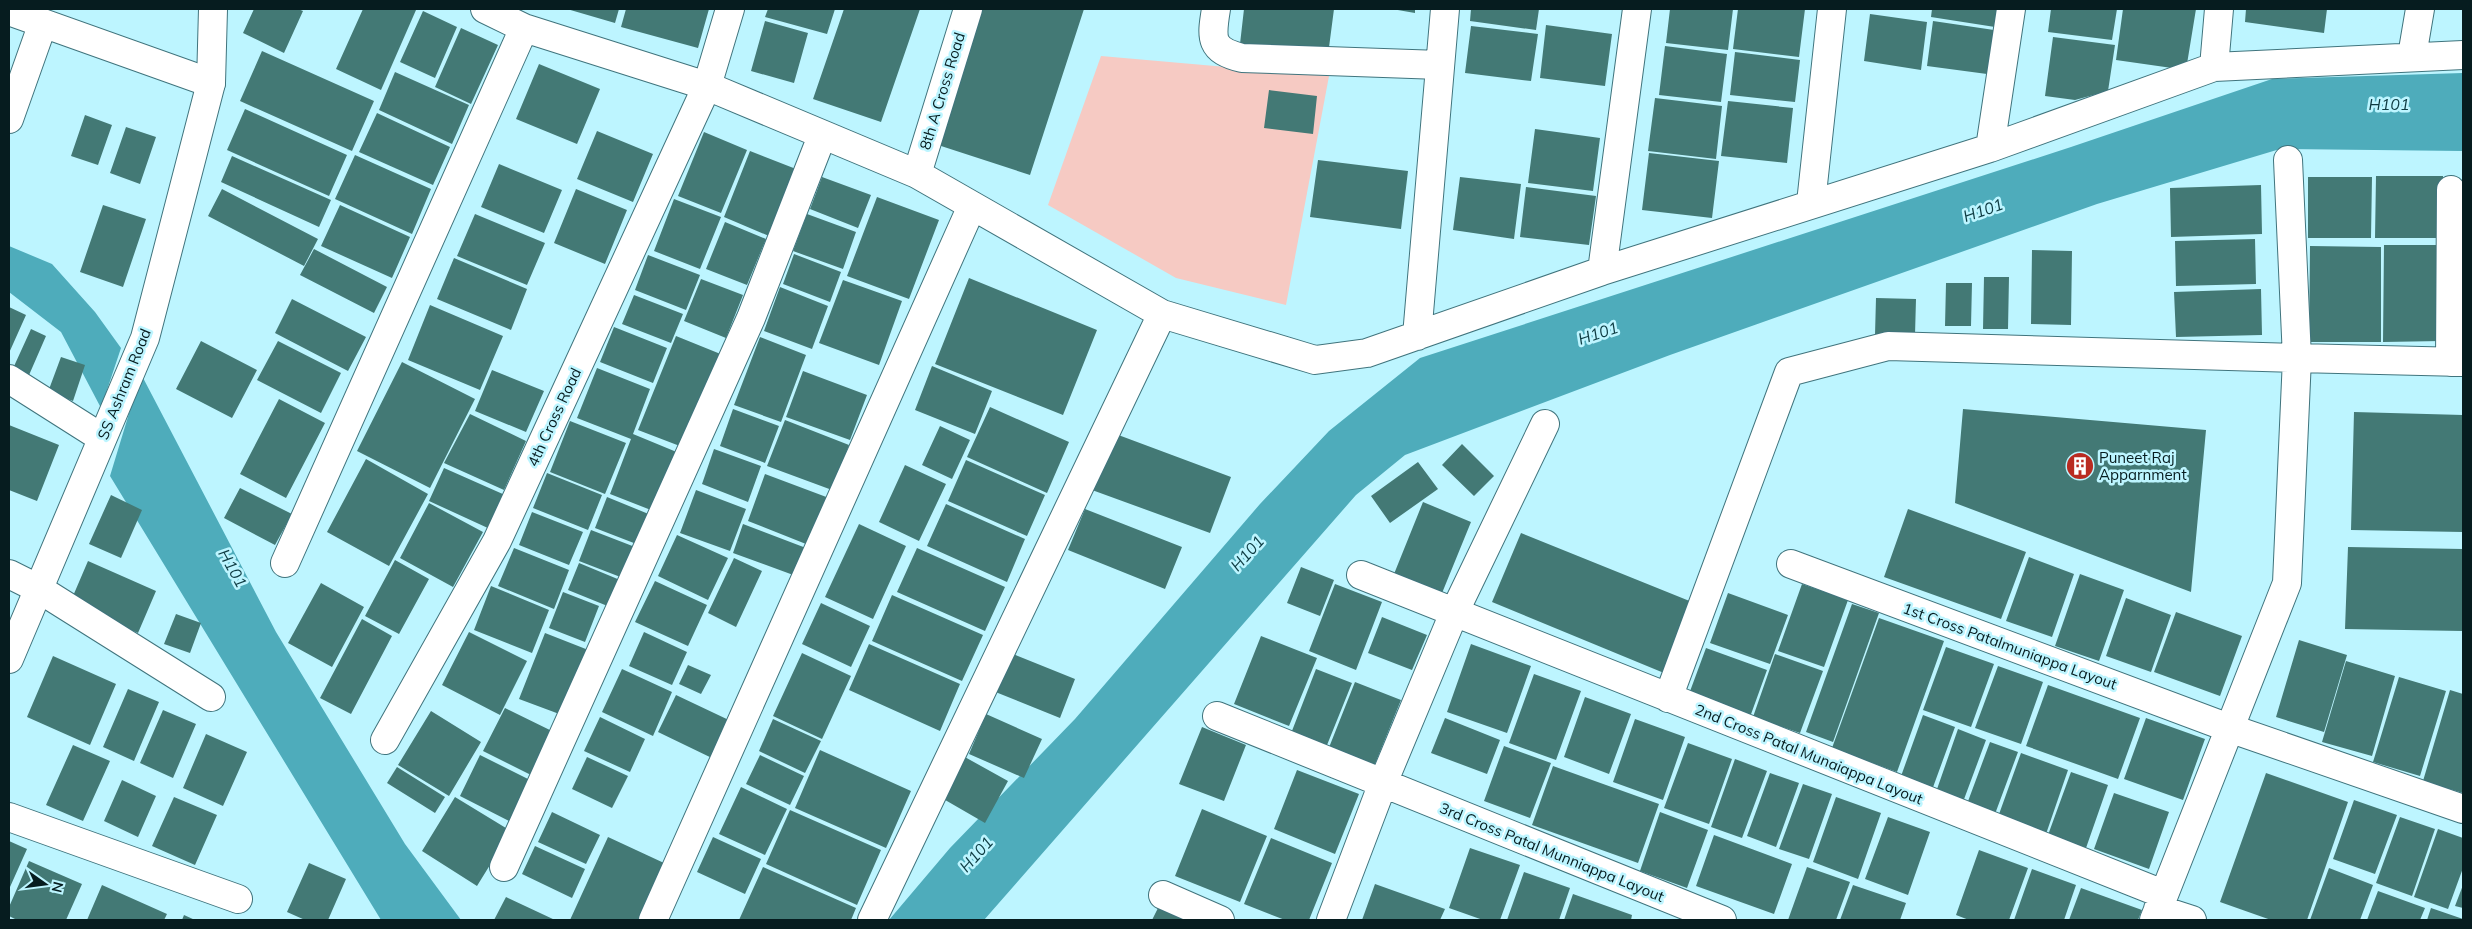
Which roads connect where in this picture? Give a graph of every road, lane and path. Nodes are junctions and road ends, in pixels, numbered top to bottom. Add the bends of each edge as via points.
1 (213, 9) edge
2 (485, 9) edge
3 (730, 9) edge
4 (968, 9) edge
5 (1216, 9) edge
6 (1445, 9) edge
7 (1637, 9) edge
8 (1832, 9) edge
9 (2012, 9) edge
10 (2219, 9) edge
11 (2420, 9) edge
12 (9, 11) edge
13 (43, 23) junction
14 (524, 28) junction
15 (2463, 55) edge
16 (2412, 56) junction
17 (1440, 65) junction
18 (2214, 67) junction
19 (212, 83) junction
20 (707, 86) junction
21 (9, 119) edge
22 (822, 136) junction
23 (1990, 148) junction
24 (2288, 160) dead end
25 (917, 174) junction
26 (2451, 190) dead end
27 (1810, 203) junction
28 (972, 206) junction
29 (1602, 271) junction
30 (1162, 314) junction
31 (1417, 336) junction
32 (2297, 358) junction
33 (2457, 362) edge
34 (9, 379) edge
35 (1545, 424) dead end
36 (102, 438) junction
37 (285, 563) dead end
38 (1791, 564) dead end
39 (9, 574) edge
40 (1361, 575) dead end
41 (38, 589) junction
42 (1454, 613) junction
43 (9, 659) edge
44 (211, 697) dead end
45 (1668, 698) junction
46 (1217, 716) dead end
47 (2230, 728) junction
48 (385, 740) dead end
49 (1383, 783) junction
50 (2463, 809) edge
51 (9, 817) edge
52 (504, 868) dead end
53 (1163, 895) dead end
54 (238, 899) dead end
55 (2159, 908) edge
56 (653, 920) edge
57 (872, 920) edge
58 (1220, 920) edge
59 (1331, 920) edge
60 (1722, 920) edge
61 (2192, 920) edge

1 - 19 street, SS Ashram Road
2 - 14 street
3 - 20 street, 4th Cross Road
4 - 25 street, 8th A Cross Road
5 - 17 street via 1213,41 1219,50 1242,58
6 - 17 street
7 - 29 street
8 - 27 street
9 - 23 street
10 - 18 street
11 - 16 street
12 - 13 street
13 - 19 street
13 - 21 street
14 - 20 street
14 - 37 street
15 - 16 street
16 - 18 street
17 - 31 street
18 - 23 street
19 - 36 street, SS Ashram Road via 145,338
20 - 22 street
20 - 48 street, 4th Cross Road via 496,541
22 - 25 street
22 - 52 street via 752,318
23 - 27 street
24 - 32 street
25 - 28 street
26 - 33 street
27 - 29 street
28 - 30 street
28 - 56 street
29 - 31 street
30 - 31 street via 1316,360 1367,354
30 - 57 street
32 - 33 street
32 - 45 street via 1888,346 1789,372
32 - 47 street via 2287,583
34 - 36 street
35 - 42 street
36 - 41 street, SS Ashram Road
38 - 47 street, 1st Cross Patalmuniappa Layout
39 - 41 street
40 - 42 street, 2nd Cross Patal Munaiappa Layout
41 - 43 street, SS Ashram Road
41 - 44 street
42 - 45 street, 2nd Cross Patal Munaiappa Layout
42 - 49 street
45 - 55 street, 2nd Cross Patal Munaiappa Layout
46 - 49 street, 3rd Cross Patal Munniappa Layout
47 - 50 street, 1st Cross Patalmuniappa Layout
47 - 55 street
49 - 59 street
49 - 60 street, 3rd Cross Patal Munniappa Layout
51 - 54 street
53 - 58 street
55 - 61 street, 2nd Cross Patal Munaiappa Layout

